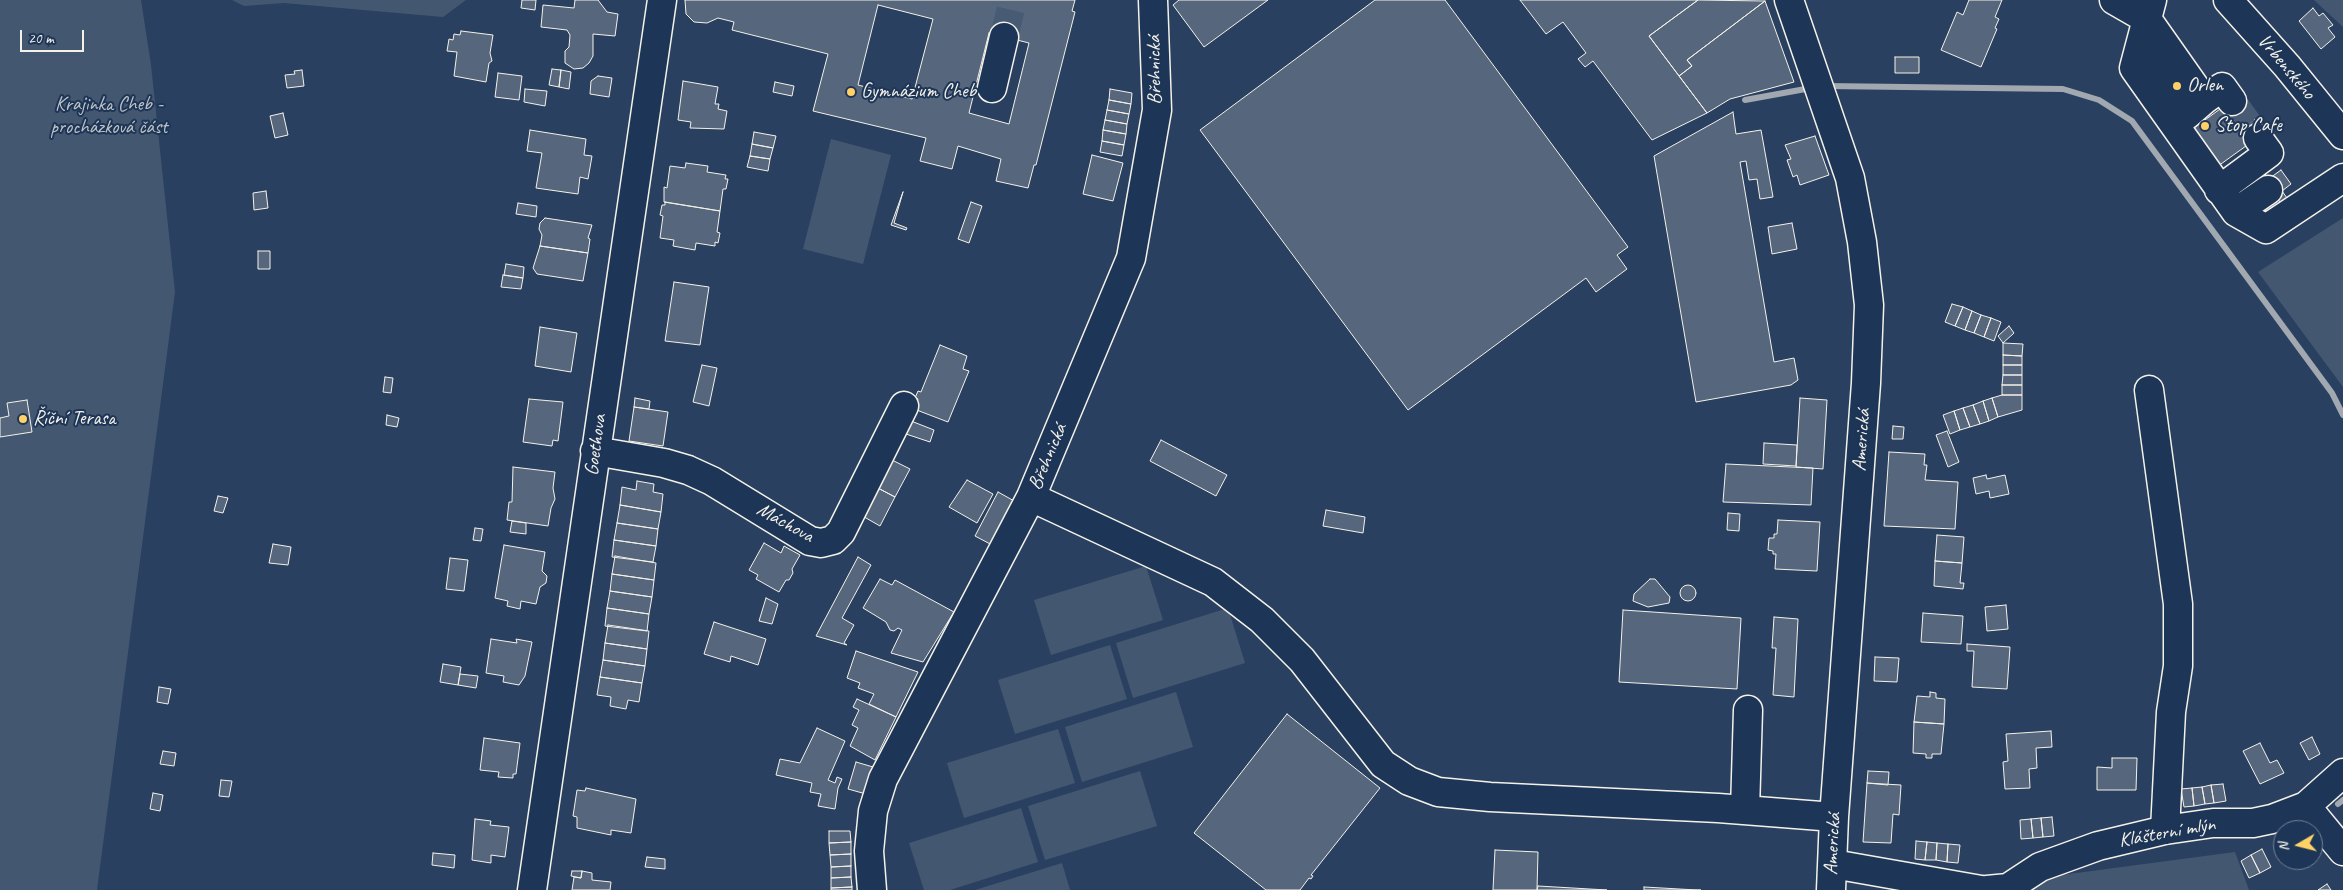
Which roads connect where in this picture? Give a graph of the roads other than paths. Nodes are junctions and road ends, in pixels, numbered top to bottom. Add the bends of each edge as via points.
1 (662, 0) edge
2 (1154, 0) edge
3 (1789, 0) edge
4 (2114, 0) edge
5 (2228, 0) edge
6 (2147, 20) edge
7 (1004, 37) tunnel mouth
8 (992, 88) dead end
9 (2232, 101) tunnel mouth
10 (2189, 113) junction
11 (2343, 135) edge
12 (2258, 138) tunnel mouth
13 (2343, 178) edge
14 (2218, 190) junction
15 (2268, 190) dead end
16 (2236, 212) junction
17 (2149, 390) dead end
18 (904, 406) dead end
19 (595, 452) junction
20 (1031, 497) junction
21 (1748, 710) dead end
22 (2343, 773) edge
23 (2306, 806) junction
24 (1745, 810) junction
25 (1834, 817) junction
26 (2165, 830) junction
27 (2343, 851) edge
28 (1832, 877) edge
29 (532, 890) edge
30 (872, 890) edge
31 (1981, 890) edge
32 (1987, 890) edge

1 - 19 street, Goethova
2 - 20 street, Břehnická via 1157,110 1131,258
3 - 25 street, Americká via 1850,178 1869,305
4 - 6 street
5 - 11 street, Vrbenského
6 - 10 street
6 - 10 street via 2134,68
7 - 8 street
9 - 10 street via 2222,87
10 - 14 street
12 - 14 street via 2269,153
13 - 16 street via 2266,229
14 - 16 street
15 - 16 street
17 - 26 street via 2178,604 2178,666 2171,712
18 - 19 street, Máchova via 841,532 832,540 821,543 810,541 712,481 688,470
19 - 29 street, Goethova
20 - 24 street via 1213,582 1262,620 1307,665 1384,764 1409,781 1438,792 1490,797
20 - 30 street, Břehnická via 883,779 873,811 869,851
21 - 24 street
22 - 23 street, Klášterní mlýn
23 - 26 street, Klášterní mlýn via 2253,823 2213,823
23 - 27 street
24 - 25 street
25 - 28 street, Americká
26 - 32 street, Klášterní mlýn via 2063,856 2008,888
28 - 31 street

